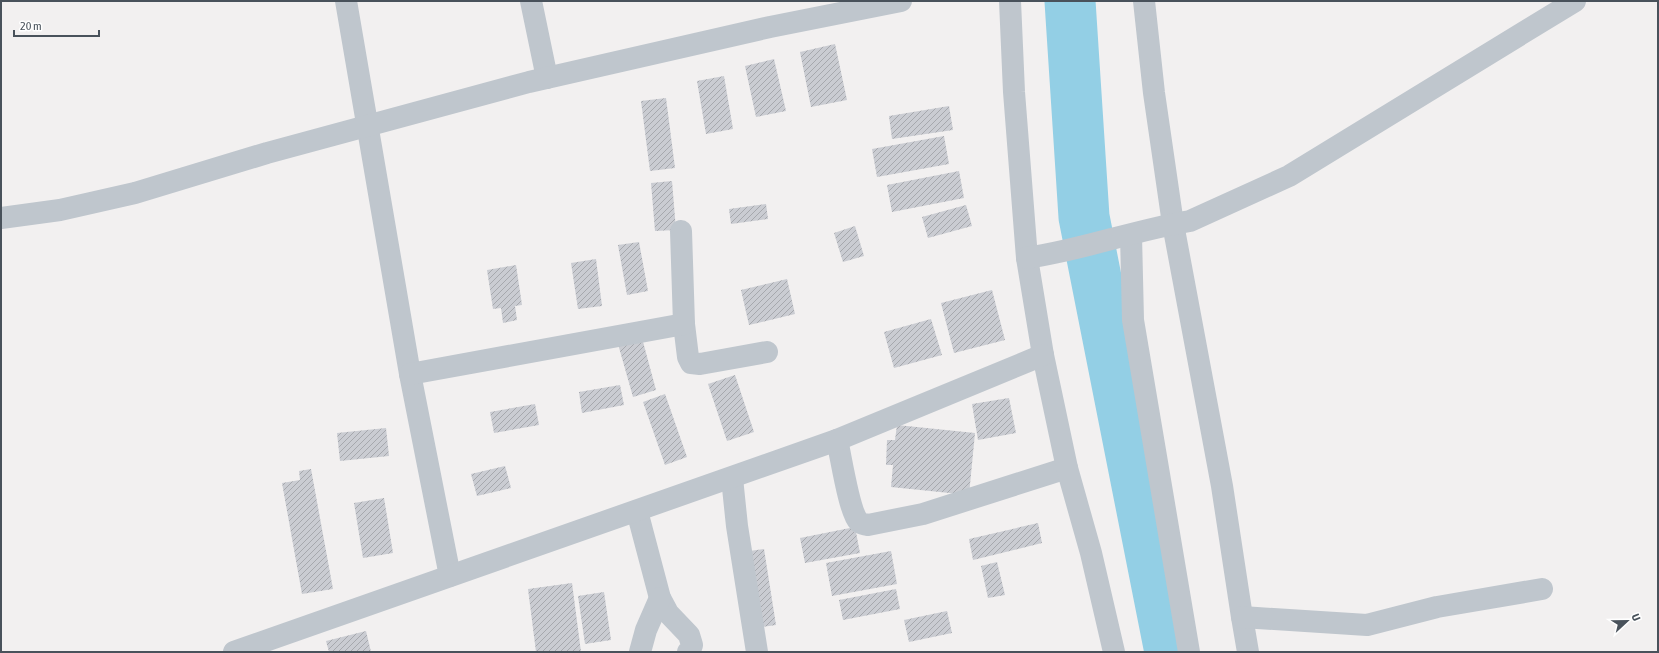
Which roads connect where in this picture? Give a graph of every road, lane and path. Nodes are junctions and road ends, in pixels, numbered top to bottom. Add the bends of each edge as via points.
1 (346, 1) edge
2 (531, 1) edge
3 (901, 1) edge
4 (1010, 1) edge
5 (1144, 1) edge
6 (1575, 1) edge
7 (547, 78) junction
8 (367, 126) junction
9 (1, 218) edge
10 (1173, 230) junction
11 (681, 231) dead end
12 (1132, 235) junction
13 (1027, 258) junction
14 (684, 324) junction
15 (767, 352) dead end
16 (1043, 355) junction
17 (410, 374) junction
18 (837, 440) junction
19 (1067, 468) junction
20 (732, 478) junction
21 (636, 511) junction
22 (448, 566) junction
23 (1542, 589) dead end
24 (660, 598) junction
25 (1242, 617) junction
26 (234, 652) edge
27 (640, 652) edge
28 (688, 652) edge
29 (757, 652) edge
30 (1114, 652) edge
31 (1189, 652) edge
32 (1248, 652) edge

1 - 8 street
2 - 7 street
3 - 7 street via 770,27
4 - 13 street via 1014,92
5 - 10 street
6 - 10 street via 1289,176
7 - 8 street
8 - 9 street via 135,193 60,210
8 - 17 street
10 - 12 street
10 - 25 street via 1222,486
11 - 14 street
12 - 13 street
12 - 31 street via 1133,320
13 - 16 street
14 - 15 street via 688,357 692,363 700,364
14 - 17 street
16 - 18 street
16 - 19 street
17 - 22 street
18 - 19 street via 855,516 862,524 868,525 923,514
18 - 20 street
19 - 30 street via 1091,553
20 - 21 street
20 - 29 street
21 - 22 street
21 - 24 street
22 - 26 street
23 - 25 street via 1437,607 1367,625
24 - 27 street via 646,630
24 - 28 street via 668,613 689,635 692,645
25 - 32 street

